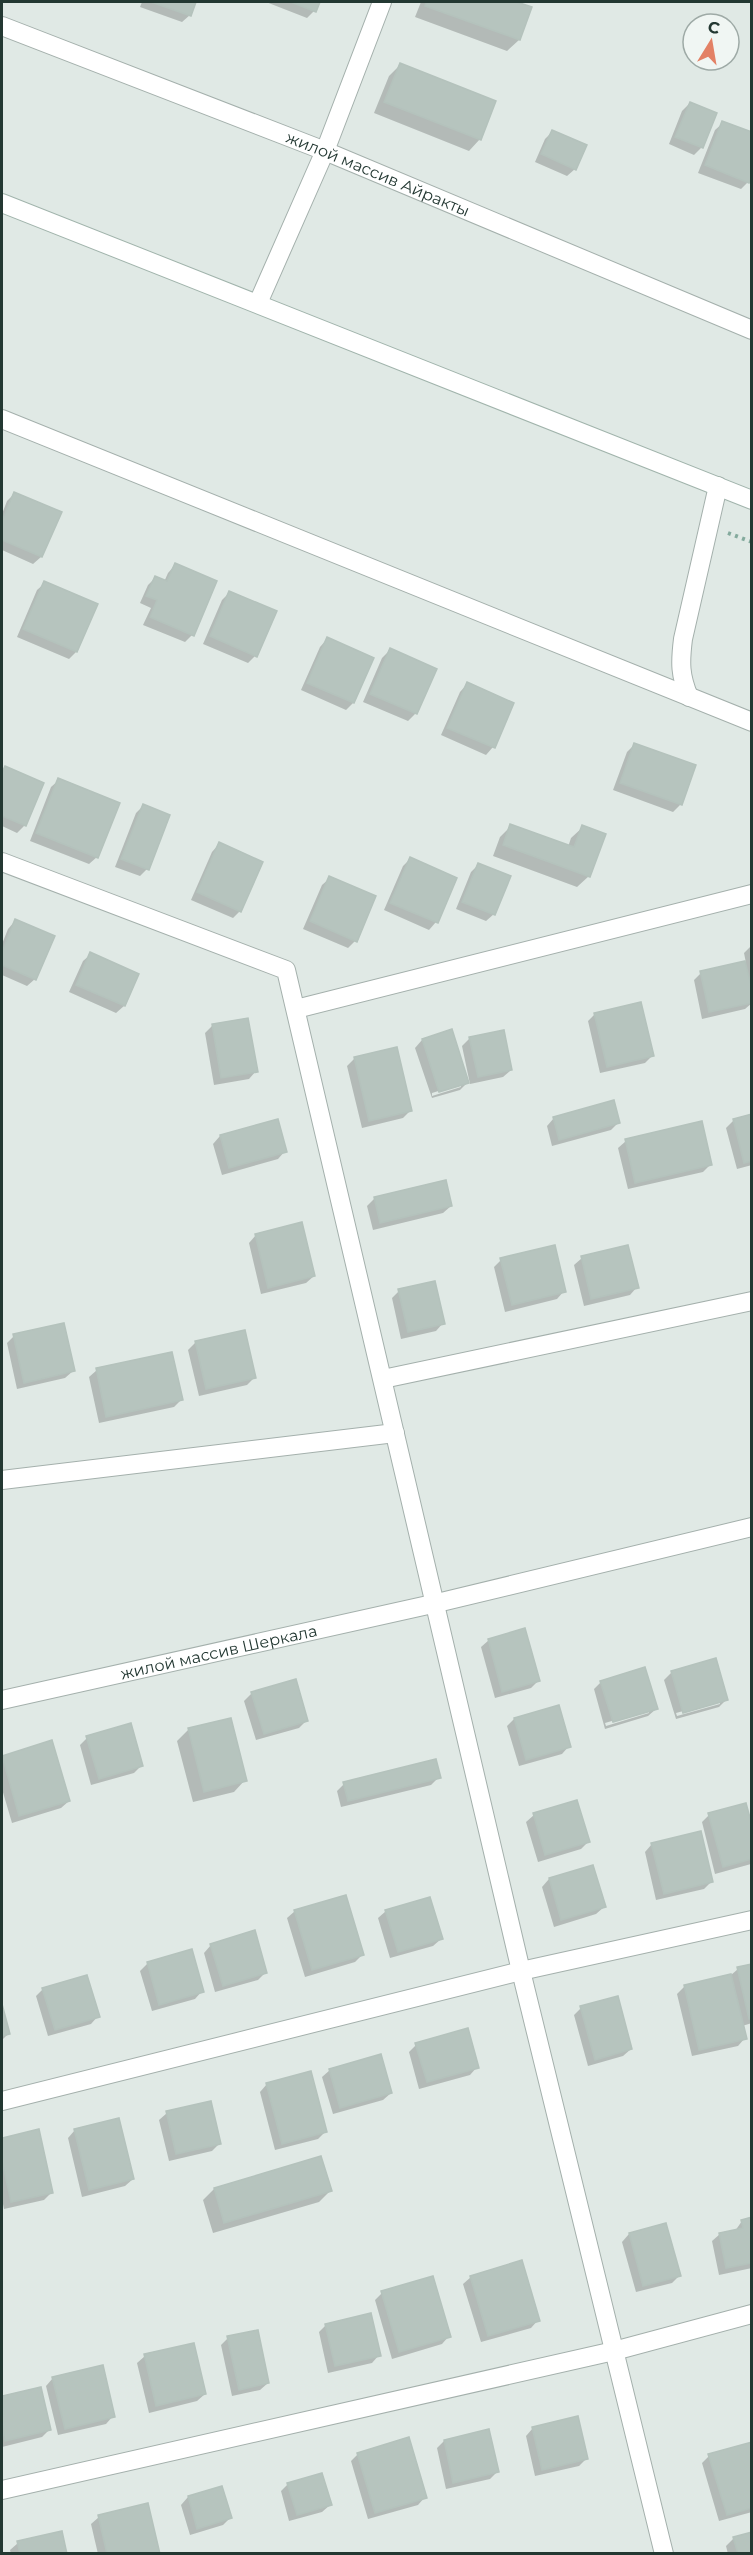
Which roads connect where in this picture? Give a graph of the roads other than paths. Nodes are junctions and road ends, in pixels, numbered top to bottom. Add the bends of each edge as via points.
1 (382, 2) edge
2 (2, 26) edge
3 (325, 151) junction
4 (2, 203) edge
5 (258, 303) junction
6 (752, 330) edge
7 (2, 419) edge
8 (718, 486) junction
9 (752, 500) edge
10 (689, 697) junction
11 (752, 722) edge
12 (2, 862) edge
13 (752, 894) edge
14 (296, 1009) junction
15 (752, 1302) edge
16 (383, 1380) junction
17 (395, 1433) junction
18 (2, 1480) edge
19 (752, 1527) edge
20 (437, 1603) junction
21 (2, 1700) edge
22 (752, 1920) edge
23 (521, 1971) junction
24 (2, 2101) edge
25 (752, 2314) edge
26 (614, 2351) junction
27 (2, 2490) edge
28 (664, 2553) edge

1 - 3 street
2 - 3 street, жилой массив Айракты
3 - 5 street
3 - 6 street, жилой массив Айракты
4 - 5 street
5 - 8 street
7 - 10 street
8 - 9 street
8 - 10 street via 683,639 682,679
10 - 11 street
12 - 14 street via 286,970
13 - 14 street
14 - 16 street
15 - 16 street
16 - 17 street
17 - 18 street
17 - 20 street
19 - 20 street, жилой массив Шеркала
20 - 21 street, жилой массив Шеркала
20 - 23 street
22 - 23 street
23 - 24 street
23 - 26 street
25 - 26 street
26 - 27 street
26 - 28 street

